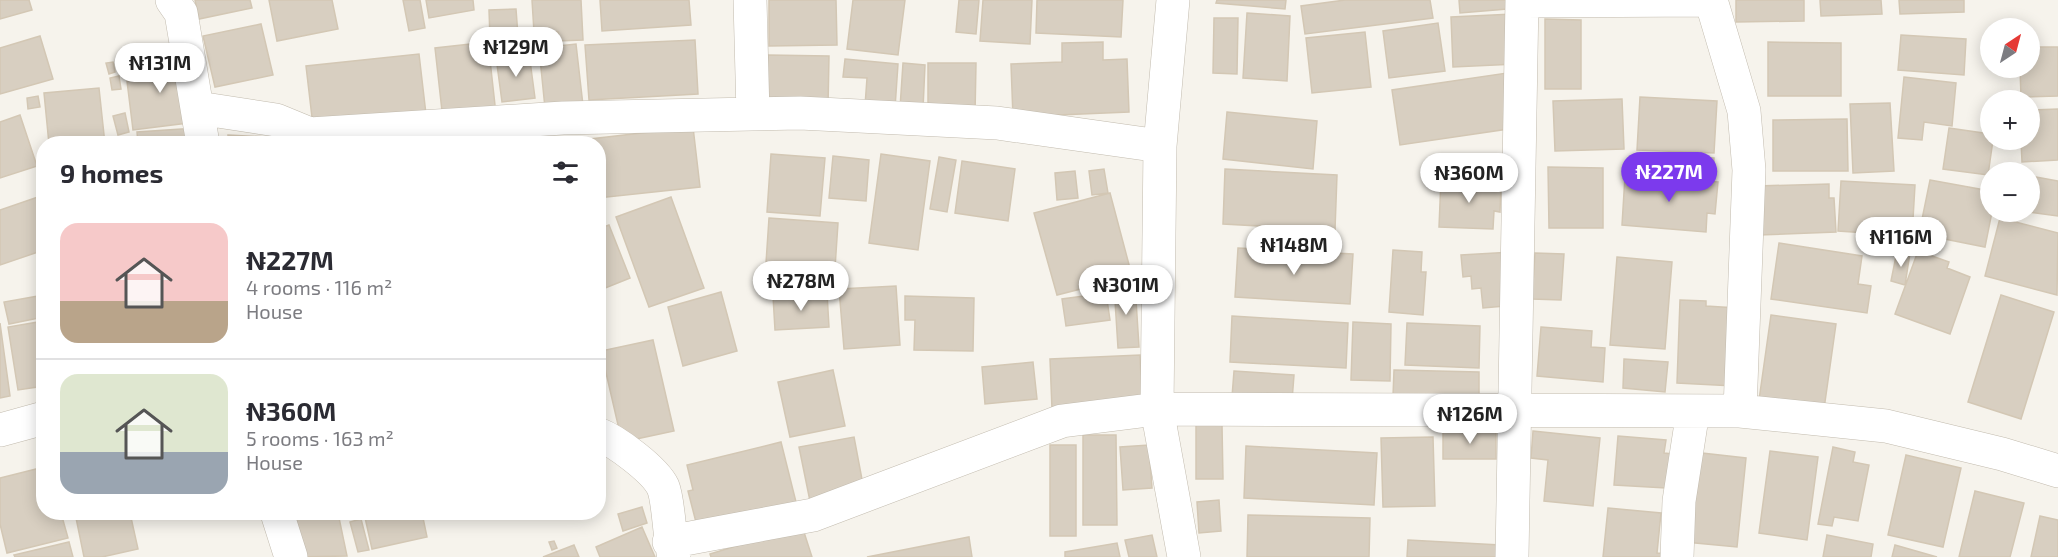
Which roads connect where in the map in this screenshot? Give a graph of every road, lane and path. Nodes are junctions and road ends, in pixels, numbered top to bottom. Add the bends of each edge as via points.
1 (172, 0) edge
2 (750, 0) edge
3 (1173, 0) edge
4 (1522, 0) edge
5 (1711, 0) edge
6 (198, 108) junction
7 (753, 114) junction
8 (202, 136) edge
9 (1160, 146) junction
10 (1157, 409) junction
11 (1513, 411) junction
12 (1693, 411) junction
13 (1740, 411) junction
14 (36, 420) edge
15 (0, 430) edge
16 (606, 437) edge
17 (2058, 471) edge
18 (279, 520) edge
19 (672, 549) edge
20 (291, 557) edge
21 (1184, 557) edge
22 (1512, 557) edge
23 (1677, 557) edge

1 - 6 street via 181,13
2 - 7 street
3 - 9 street
4 - 5 street
4 - 11 street
5 - 13 street via 1744,111 1749,170
6 - 7 street via 276,120 310,134 563,118
6 - 8 street
7 - 9 street via 997,123
9 - 10 street
10 - 11 street
10 - 19 street via 1062,421 813,515
10 - 21 street
11 - 12 street
11 - 22 street
12 - 13 street
12 - 23 street via 1679,501
13 - 17 street via 1886,426
14 - 15 street
16 - 19 street via 642,463 663,487
18 - 20 street

